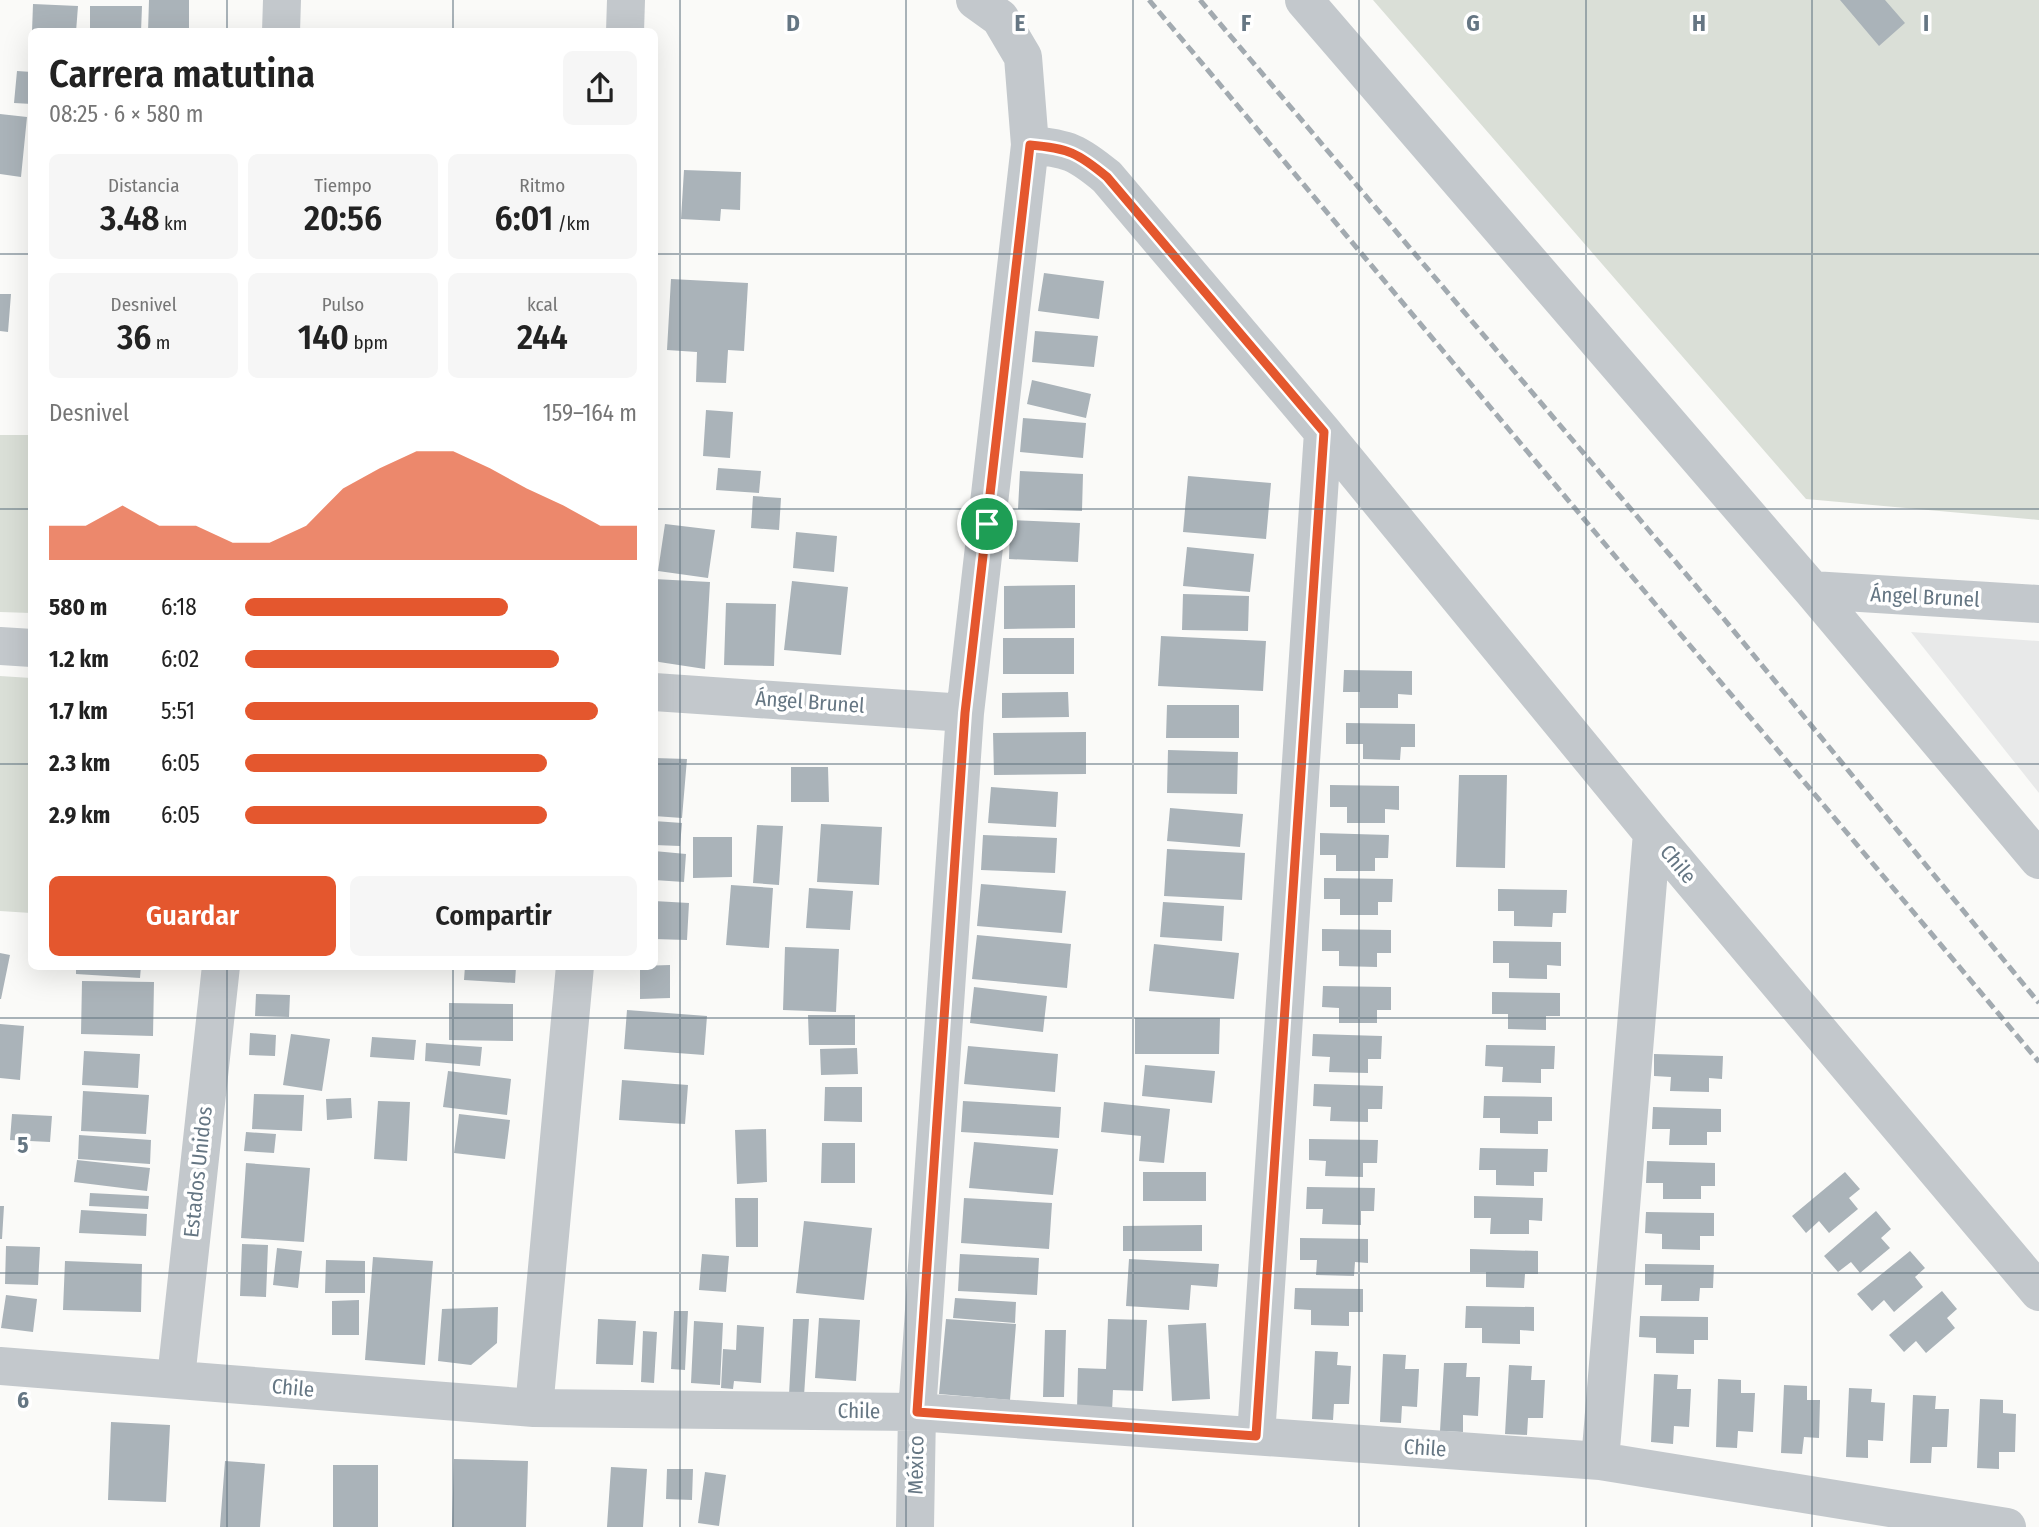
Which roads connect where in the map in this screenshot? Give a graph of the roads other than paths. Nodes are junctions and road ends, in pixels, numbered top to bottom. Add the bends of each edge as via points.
1 (282, 0) edge
2 (626, 0) edge
3 (975, 0) edge
4 (1304, 0) edge
5 (281, 28) edge
6 (625, 28) edge
7 (1030, 145) junction
8 (1324, 432) junction
9 (1812, 590) junction
10 (2039, 604) edge
11 (0, 646) edge
12 (28, 648) edge
13 (658, 692) edge
14 (965, 713) junction
15 (1652, 833) junction
16 (2039, 860) edge
17 (221, 970) edge
18 (575, 970) edge
19 (2039, 1292) edge
20 (0, 1366) edge
21 (176, 1378) junction
22 (534, 1408) junction
23 (917, 1412) junction
24 (1256, 1436) junction
25 (1600, 1461) junction
26 (915, 1527) edge
27 (2007, 1527) edge

1 - 5 street
2 - 6 street
3 - 7 street, México via 1000,18 1023,57
4 - 9 street
7 - 8 street, Chile via 1060,147 1107,177
7 - 14 street, México
8 - 15 street, Chile
8 - 24 street
9 - 10 street, Ángel Brunel
9 - 16 street
11 - 12 street
13 - 14 street, Ángel Brunel
14 - 23 street, México
15 - 19 street, Chile
15 - 25 street
17 - 21 street, Estados Unidos
18 - 22 street
20 - 21 street, Chile
21 - 22 street, Chile
22 - 23 street, Chile
23 - 24 street, Chile
23 - 26 street, México
24 - 25 street, Chile
25 - 27 street, Chile

